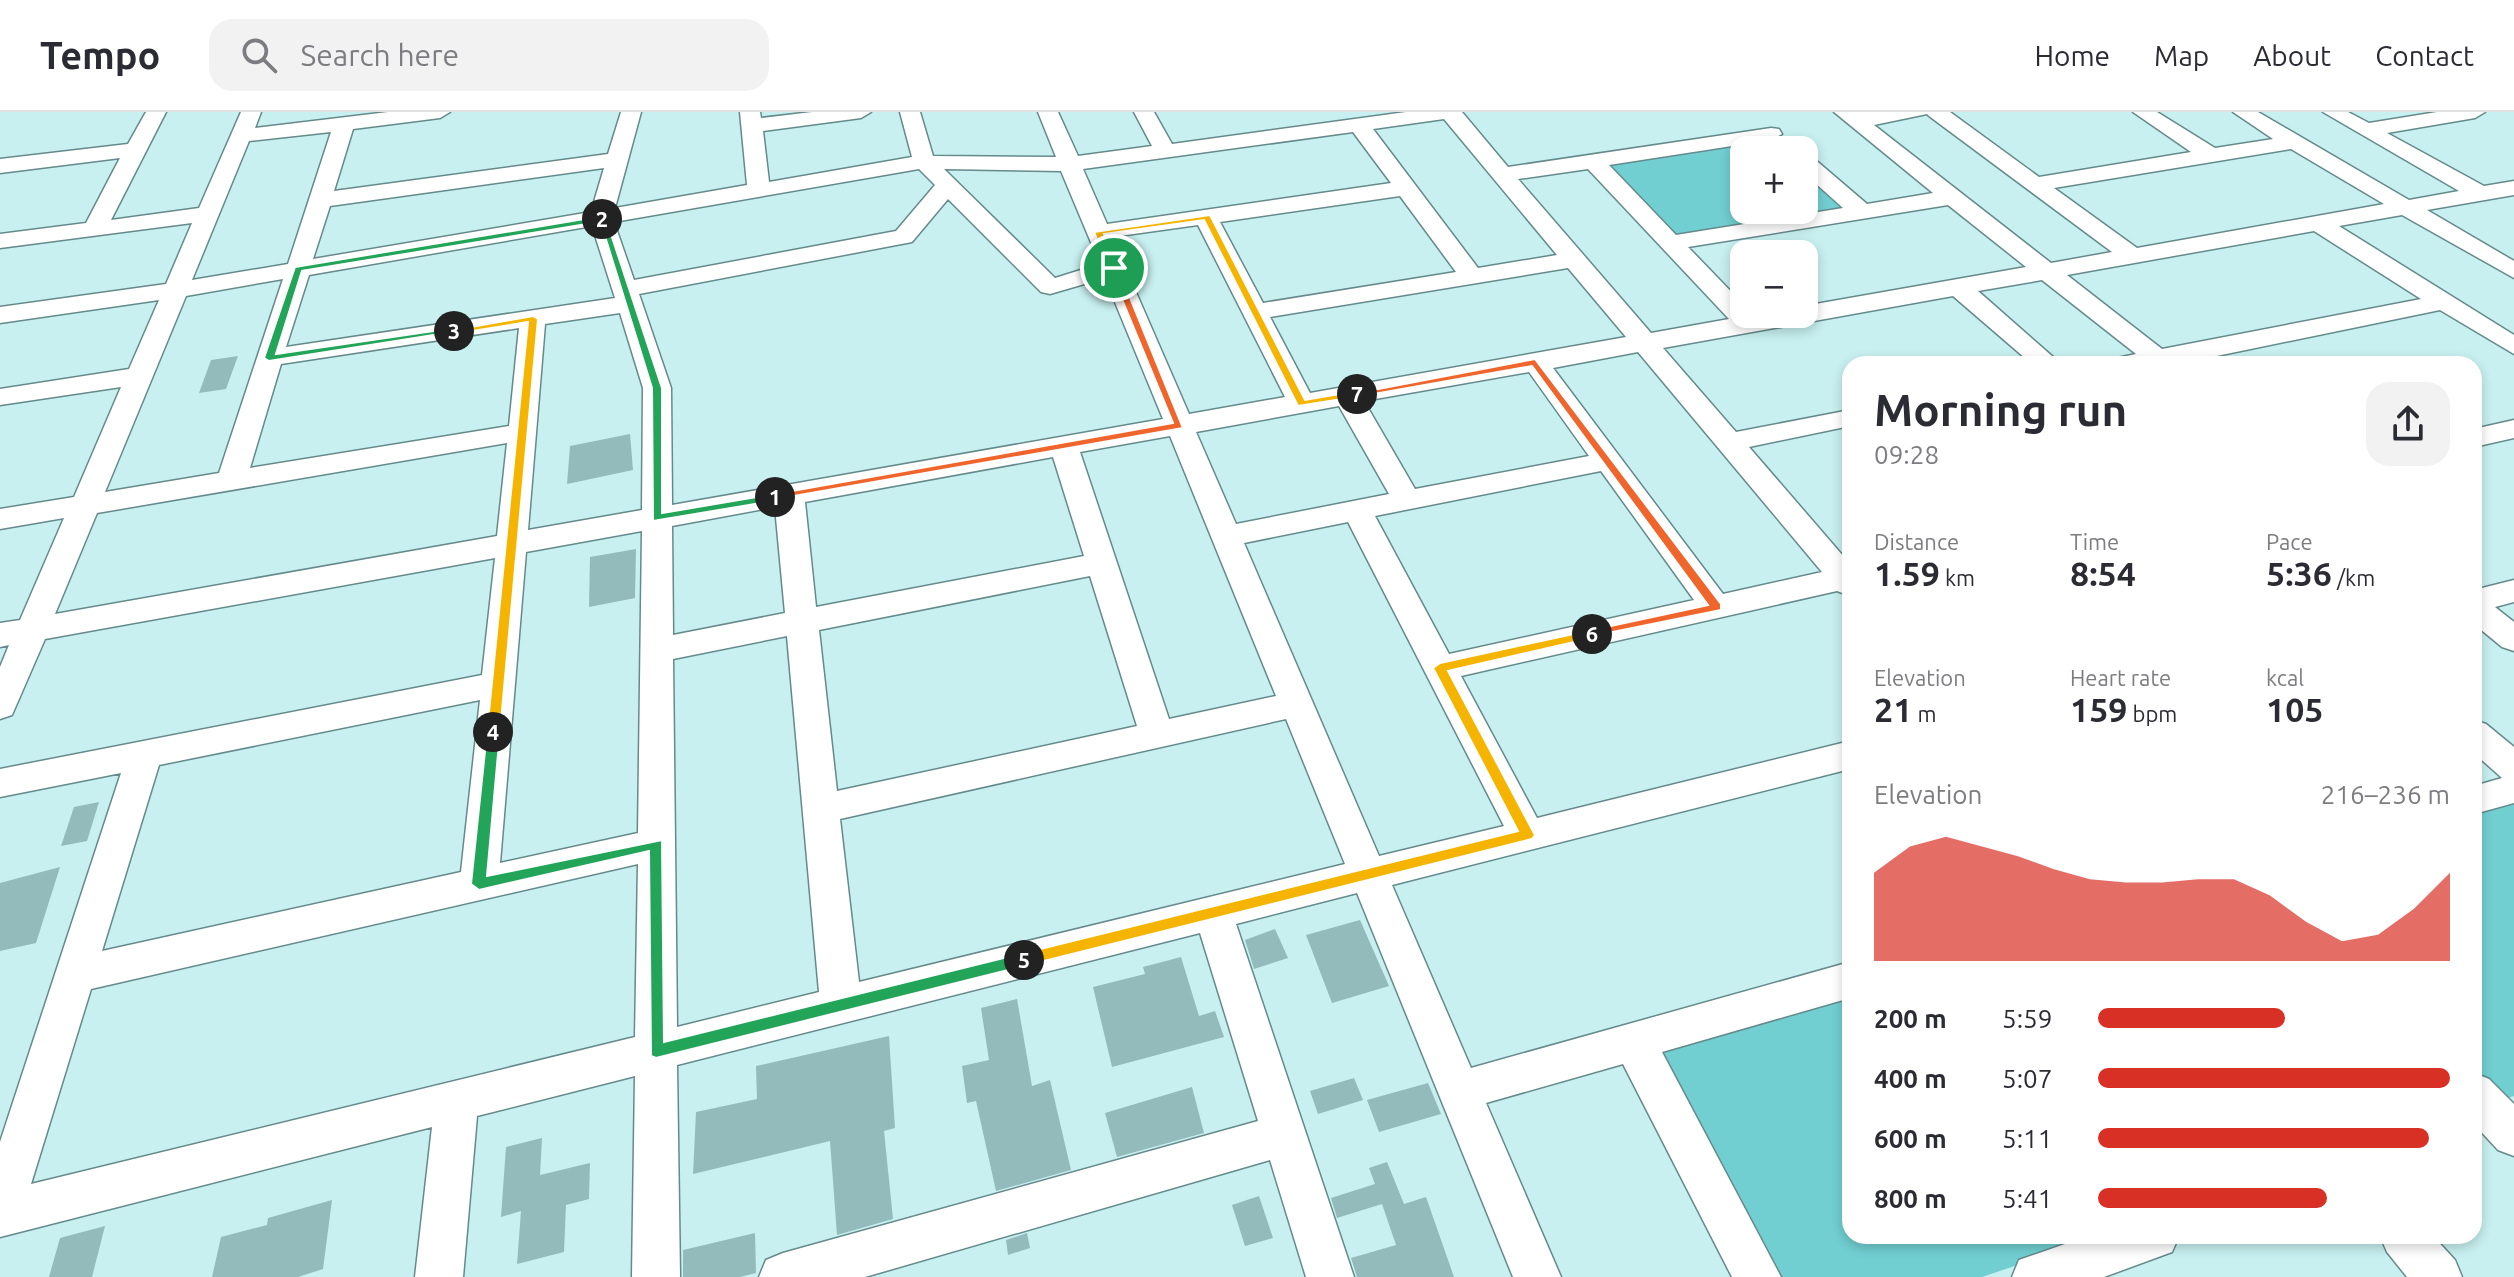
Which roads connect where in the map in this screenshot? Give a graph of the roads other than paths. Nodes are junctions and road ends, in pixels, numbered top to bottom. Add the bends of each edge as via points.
1 (156, 112) edge
2 (440, 112) edge
3 (631, 112) edge
4 (861, 112) edge
5 (910, 112) edge
6 (1048, 112) edge
7 (1144, 112) edge
8 (1450, 112) edge
9 (1745, 112) edge
10 (1918, 112) edge
11 (1936, 112) edge
12 (2143, 112) edge
13 (2243, 112) edge
14 (2333, 112) edge
15 (2475, 112) edge
16 (1850, 117) edge
17 (751, 119) edge
18 (246, 124) edge
19 (344, 124) junction
20 (1359, 125) junction
21 (2366, 130) junction
22 (1771, 134) junction
23 (1773, 136) edge
24 (2294, 142) junction
25 (136, 150) junction
26 (1165, 151) junction
27 (2212, 156) junction
28 (618, 159) junction
29 (1593, 161) junction
30 (924, 162) junction
31 (1070, 164) junction
32 (0, 166) edge
33 (1818, 174) edge
34 (1502, 175) junction
35 (2035, 184) junction
36 (947, 185) junction
37 (1406, 188) junction
38 (2514, 188) edge
39 (759, 190) junction
40 (2481, 194) junction
41 (1952, 197) junction
42 (320, 200) junction
43 (2405, 207) junction
44 (1861, 211) junction
45 (208, 214) junction
46 (601, 217) junction
47 (1206, 217) junction
48 (2318, 223) junction
49 (94, 229) junction
50 (1099, 232) junction
51 (0, 241) edge
52 (1670, 243) junction
53 (2133, 256) junction
54 (1574, 260) junction
55 (1114, 268) junction
56 (298, 269) junction
57 (2046, 271) junction
58 (2514, 271) edge
59 (1472, 277) junction
60 (1958, 287) junction
61 (176, 290) junction
62 (625, 297) junction
63 (2444, 302) junction
64 (1730, 305) edge
65 (1255, 312) junction
66 (1818, 312) edge
67 (0, 315) edge
68 (533, 319) junction
69 (1730, 327) edge
70 (1644, 343) junction
71 (2514, 346) edge
72 (2039, 356) edge
73 (2155, 356) edge
74 (2185, 356) edge
75 (269, 358) junction
76 (1535, 362) junction
77 (139, 376) junction
78 (1347, 395) junction
79 (0, 397) edge
80 (1302, 403) junction
81 (1180, 425) junction
82 (1842, 425) edge
83 (2514, 429) edge
84 (522, 432) junction
85 (2482, 436) edge
86 (1728, 442) junction
87 (1064, 446) junction
88 (1608, 461) junction
89 (231, 481) junction
90 (789, 495) junction
91 (1407, 501) junction
92 (85, 505) junction
93 (1357, 510) junction
94 (657, 518) junction
95 (0, 519) edge
96 (1226, 536) junction
97 (511, 544) junction
98 (1102, 563) junction
99 (1842, 576) edge
100 (1842, 583) edge
101 (2514, 591) edge
102 (2482, 599) edge
103 (1716, 607) junction
104 (2482, 613) edge
105 (802, 622) junction
106 (32, 629) junction
107 (0, 635) edge
108 (2514, 639) edge
109 (657, 650) junction
110 (1440, 668) junction
111 (498, 684) junction
112 (1296, 704) junction
113 (0, 706) edge
114 (1157, 734) junction
115 (2482, 740) edge
116 (145, 754) junction
117 (1842, 766) edge
118 (2514, 768) edge
119 (0, 783) edge
120 (2514, 789) edge
121 (2482, 798) edge
122 (821, 809) junction
123 (1527, 835) junction
124 (657, 844) junction
125 (1368, 875) junction
126 (479, 884) junction
127 (1213, 913) junction
128 (75, 975) junction
129 (1842, 982) edge
130 (841, 1005) junction
131 (1634, 1042) junction
132 (656, 1051) junction
133 (1459, 1091) junction
134 (457, 1100) junction
135 (1284, 1135) junction
136 (0, 1213) edge
137 (2133, 1244) edge
138 (2410, 1244) edge
139 (869, 1265) edge
140 (439, 1277) edge
141 (656, 1277) edge
142 (783, 1277) edge
143 (1330, 1277) edge
144 (1537, 1277) edge
145 (1757, 1277) edge
146 (2036, 1277) edge
147 (2438, 1277) edge

1 - 25 street
2 - 19 street
3 - 28 street
4 - 17 street
5 - 30 street
6 - 31 street
7 - 26 street
8 - 20 street
8 - 34 street
9 - 22 street
10 - 16 street
11 - 35 street
12 - 27 street
13 - 24 street
14 - 21 street
15 - 21 street
16 - 41 street
17 - 39 street
18 - 19 street
18 - 45 street
19 - 42 street
20 - 26 street
20 - 37 street
21 - 40 street
22 - 23 street
22 - 29 street
24 - 27 street
24 - 43 street
25 - 32 street
25 - 49 street
26 - 31 street
27 - 35 street
28 - 42 street
28 - 46 street
29 - 34 street
29 - 52 street
30 - 31 street
30 - 36 street
30 - 39 street
31 - 50 street
33 - 44 street
34 - 54 street
35 - 53 street
36 - 55 street via 1050,287
36 - 62 street via 904,237
37 - 47 street
37 - 59 street
38 - 40 street
39 - 46 street
40 - 43 street
41 - 44 street
41 - 57 street
42 - 56 street
43 - 48 street
43 - 58 street
44 - 52 street
45 - 49 street
45 - 61 street
46 - 56 street
46 - 62 street
47 - 50 street
47 - 65 street
48 - 53 street
48 - 63 street
49 - 51 street
50 - 55 street
52 - 64 street
53 - 57 street
54 - 59 street
54 - 70 street
55 - 81 street
56 - 61 street
56 - 75 street
57 - 60 street
57 - 73 street
59 - 65 street
60 - 66 street
60 - 72 street
61 - 67 street
61 - 77 street
62 - 68 street
62 - 94 street via 657,388
63 - 71 street
63 - 74 street
65 - 80 street
68 - 75 street
68 - 84 street
69 - 70 street
70 - 76 street
70 - 86 street
75 - 89 street
76 - 78 street
76 - 88 street
77 - 79 street
77 - 92 street
78 - 80 street
78 - 91 street
80 - 81 street
81 - 87 street
81 - 96 street
82 - 86 street
83 - 85 street
84 - 89 street
84 - 97 street
86 - 99 street
87 - 90 street
87 - 98 street
88 - 91 street
88 - 103 street
89 - 92 street
90 - 94 street
90 - 105 street
91 - 93 street
92 - 95 street
92 - 106 street
93 - 96 street
93 - 110 street
94 - 97 street
94 - 109 street
96 - 112 street
97 - 106 street
97 - 111 street
98 - 105 street
98 - 114 street
100 - 103 street
101 - 102 street
103 - 110 street
104 - 108 street
105 - 109 street
105 - 122 street
106 - 107 street
106 - 113 street
109 - 124 street
110 - 123 street
111 - 116 street
111 - 126 street
112 - 114 street
112 - 125 street
114 - 122 street
115 - 118 street
116 - 119 street
116 - 128 street
117 - 123 street
120 - 121 street
122 - 130 street
123 - 125 street
124 - 126 street
124 - 132 street
125 - 127 street
125 - 133 street
126 - 128 street
127 - 130 street
127 - 135 street
128 - 136 street
129 - 131 street
130 - 132 street
131 - 133 street
131 - 145 street
132 - 134 street
132 - 141 street
133 - 144 street
134 - 136 street
134 - 140 street
135 - 139 street
135 - 143 street
137 - 146 street
138 - 147 street
139 - 142 street

